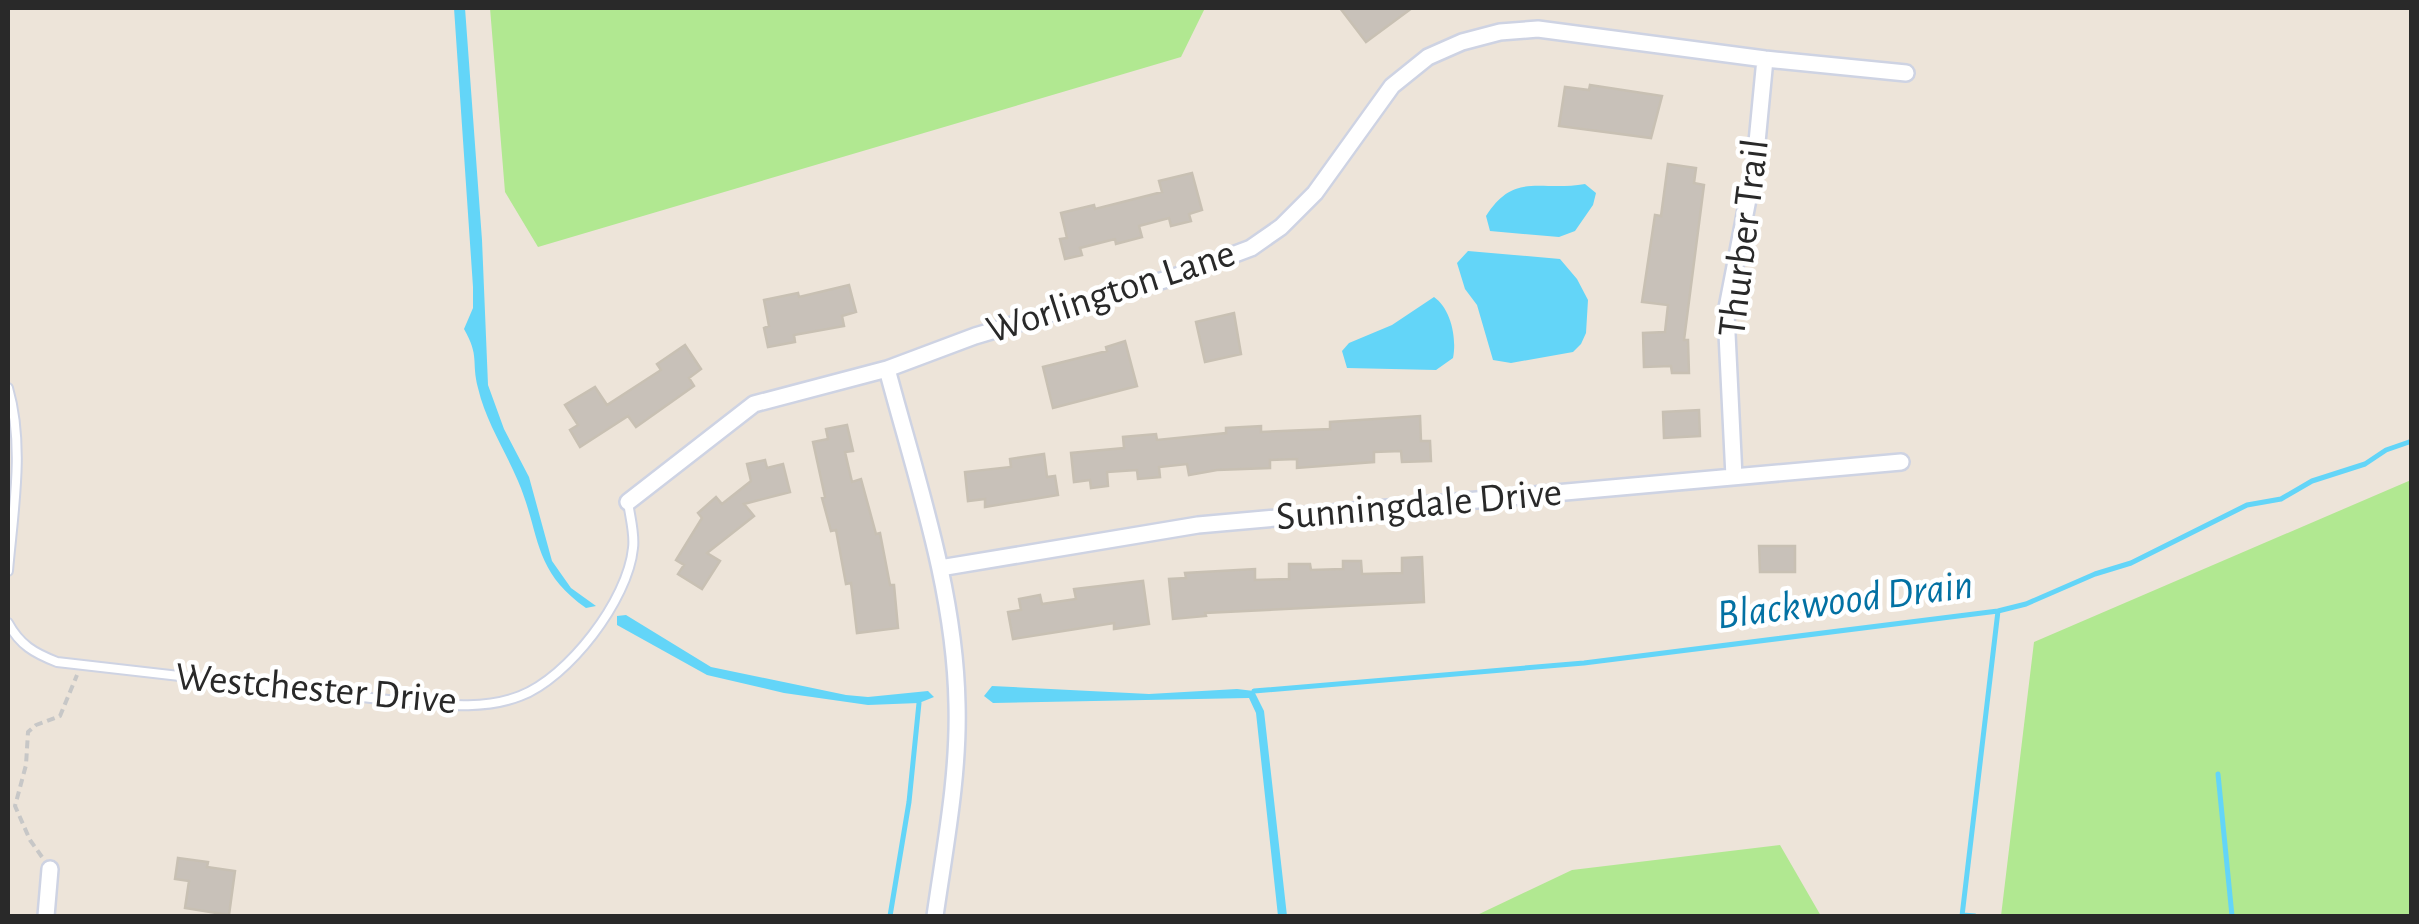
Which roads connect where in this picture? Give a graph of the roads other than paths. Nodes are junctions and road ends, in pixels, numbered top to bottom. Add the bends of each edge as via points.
1 (1765, 59) junction
2 (1906, 73) dead end
3 (887, 369) junction
4 (8, 388) edge
5 (1900, 462) dead end
6 (1734, 477) junction
7 (628, 502) joint
8 (940, 568) junction
9 (8, 571) edge
10 (8, 623) edge
11 (50, 869) road end
12 (46, 916) edge
13 (935, 916) edge

1 - 2 street, Worlington Lane
1 - 3 street, Worlington Lane via 1538,29 1462,42 1428,57 1392,86 1316,193 1252,248
1 - 6 street, Thurber Trail via 1755,162 1726,313
3 - 7 street, Worlington Lane via 754,404
3 - 8 street
4 - 9 lane via 16,468
5 - 6 street, Sunningdale Drive
6 - 8 street, Sunningdale Drive via 1198,525
7 - 10 lane, Westchester Drive via 634,547 604,618 554,679 488,704 80,666 33,653
8 - 13 street via 958,720
11 - 12 street

